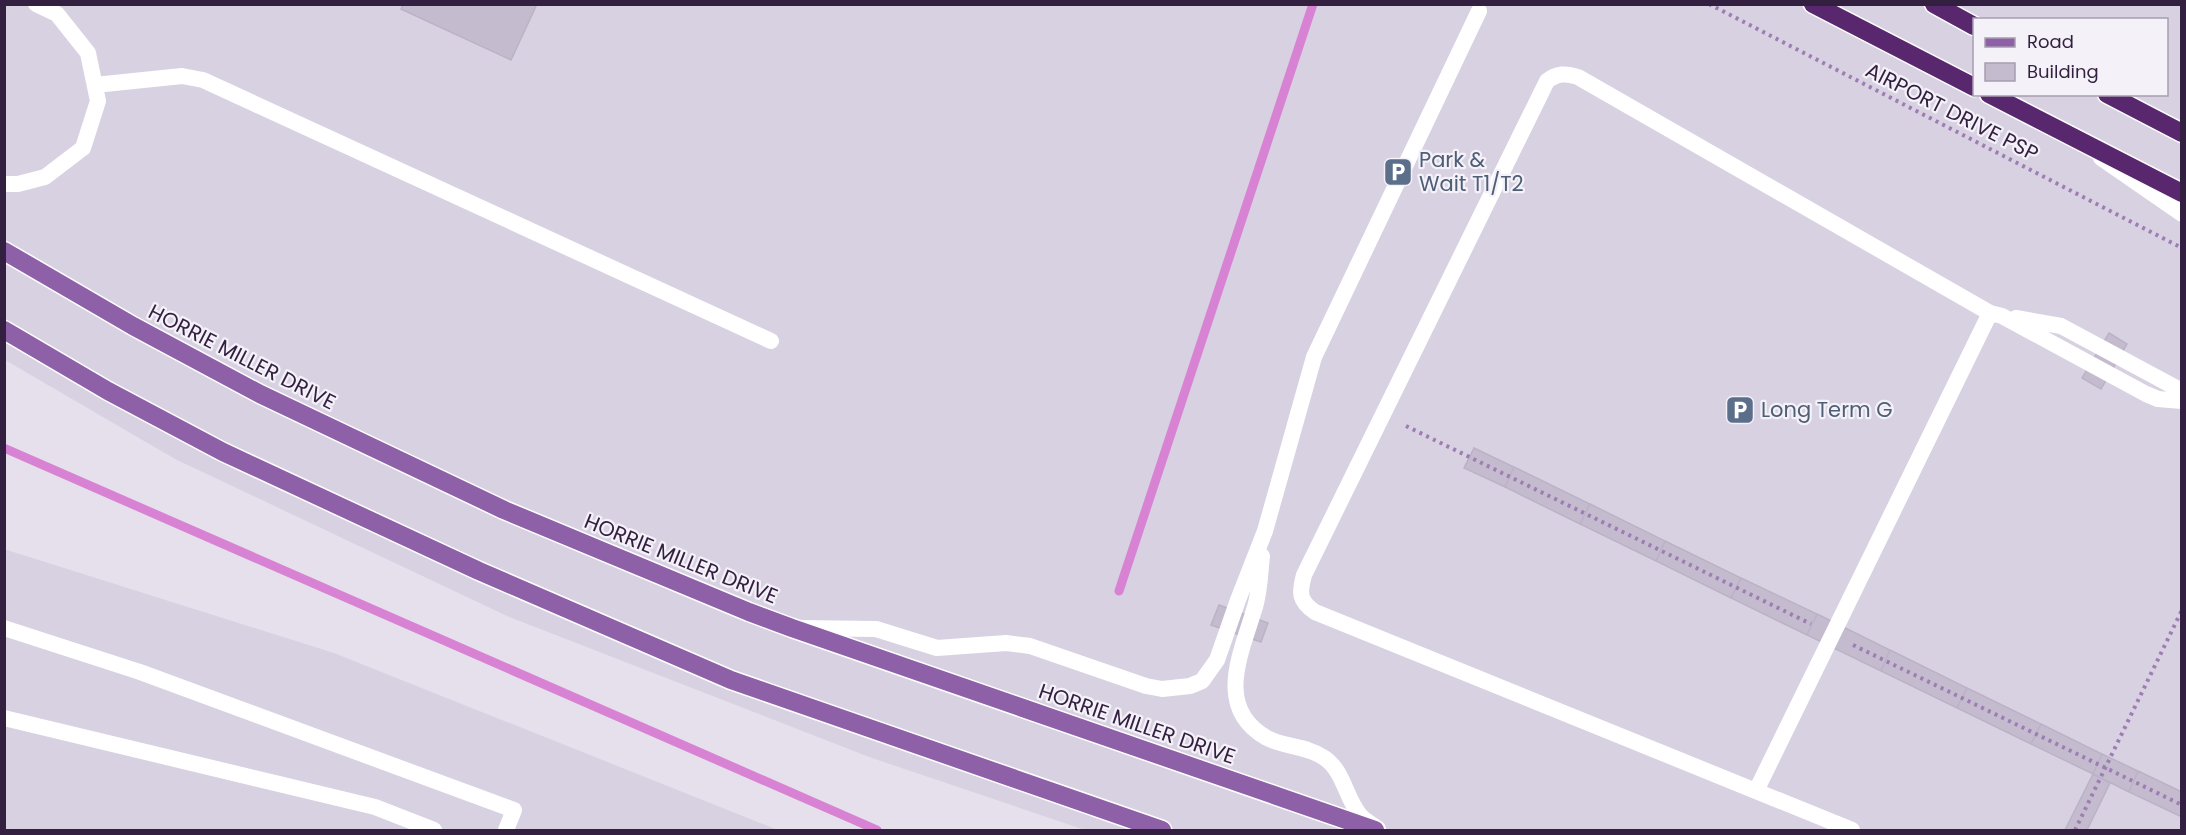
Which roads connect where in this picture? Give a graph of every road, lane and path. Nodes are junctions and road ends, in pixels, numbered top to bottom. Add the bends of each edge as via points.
1 (36, 4) edge
2 (1709, 4) edge
3 (1813, 4) edge
4 (1934, 4) edge
5 (1479, 11) dead end
6 (1973, 25) edge
7 (95, 85) junction
8 (1973, 86) edge
9 (1993, 96) edge
10 (2111, 96) edge
11 (2064, 133) junction
12 (2181, 134) edge
13 (4, 184) edge
14 (2181, 193) edge
15 (2181, 214) edge
16 (2181, 248) edge
17 (4, 251) edge
18 (1995, 315) junction
19 (4, 330) edge
20 (771, 341) dead end
21 (2181, 391) edge
22 (2181, 401) edge
23 (1383, 414) junction
24 (1265, 531) junction
25 (2181, 610) edge
26 (4, 628) edge
27 (792, 628) junction
28 (1833, 635) junction
29 (1202, 681) junction
30 (1236, 693) junction
31 (4, 718) edge
32 (2105, 768) junction
33 (1756, 791) junction
34 (2181, 805) edge
35 (434, 831) edge
36 (506, 831) edge
37 (1162, 831) edge
38 (1377, 831) edge
39 (1852, 831) edge
40 (2075, 831) edge

1 - 7 lane via 57,15 88,53
2 - 16 path, AIRPORT DRIVE PSP
3 - 8 highway
4 - 6 highway
5 - 24 lane via 1314,357
7 - 13 lane via 98,101 82,148 45,177
7 - 20 lane via 182,76 203,80
9 - 11 highway
10 - 12 highway
11 - 14 highway
11 - 15 lane
17 - 27 main road, HORRIE MILLER DRIVE via 260,394 504,510
18 - 21 lane via 2061,326
18 - 22 lane via 2146,394
18 - 23 lane via 1578,77 1561,74 1553,76 1542,88
18 - 28 lane
19 - 37 main road via 223,452 479,571 731,680
23 - 28 path
23 - 33 lane via 1304,575 1300,587 1305,605
24 - 29 lane via 1217,660
24 - 30 lane via 1255,608 1236,669
25 - 32 path
26 - 36 lane via 140,672 514,810
27 - 29 lane via 876,629 937,648 1006,643 1047,651 1146,686 1176,689
27 - 38 main road, HORRIE MILLER DRIVE
28 - 32 path
28 - 33 lane
29 - 30 lane via 1220,679 1228,682
30 - 38 lane via 1242,714 1268,739 1312,752 1333,765 1360,815
31 - 35 lane via 375,807
32 - 34 path
32 - 40 path
33 - 39 lane

